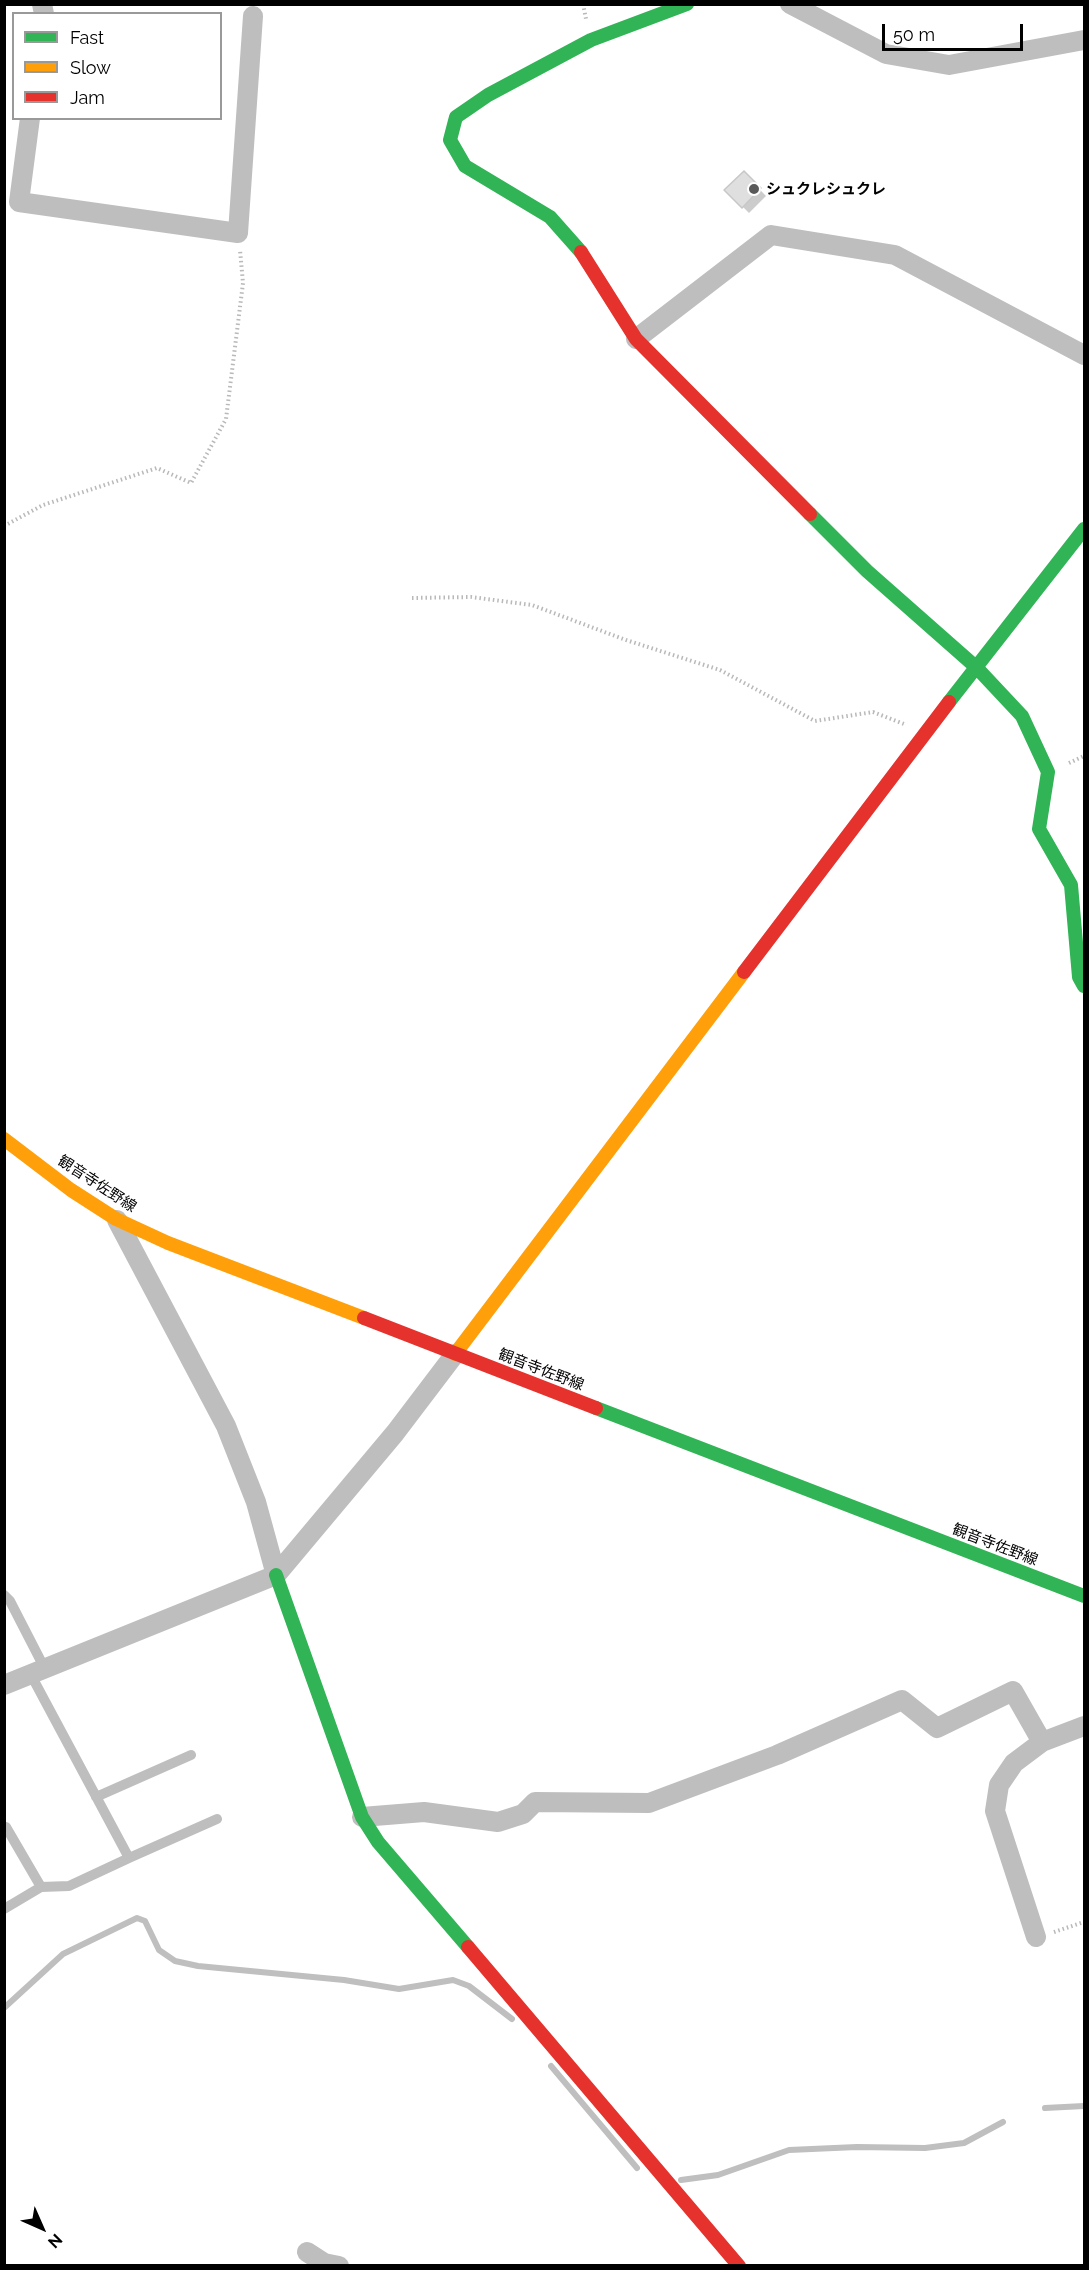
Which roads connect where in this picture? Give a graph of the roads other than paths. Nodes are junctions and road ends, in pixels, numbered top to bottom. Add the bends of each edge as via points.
1 (687, 4) edge
2 (790, 4) edge
3 (253, 16) dead end
4 (1084, 40) edge
5 (30, 120) edge
6 (636, 339) junction
7 (1084, 355) edge
8 (1084, 529) edge
9 (977, 668) junction
10 (1084, 986) edge
11 (4, 1140) edge
12 (116, 1219) junction
13 (455, 1354) junction
14 (276, 1575) junction
15 (4, 1595) edge
16 (1084, 1596) edge
17 (38, 1672) junction
18 (4, 1685) edge
19 (1084, 1726) edge
20 (1042, 1742) junction
21 (191, 1755) dead end
22 (96, 1797) junction
23 (362, 1817) junction
24 (217, 1819) dead end
25 (6, 1827) dead end
26 (129, 1858) junction
27 (41, 1887) junction
28 (4, 1909) edge
29 (1036, 1937) road end
30 (307, 2252) dead end
31 (339, 2265) edge
32 (739, 2265) edge

1 - 6 street via 591,40 488,94 456,117 450,140 465,166 550,217 582,253
2 - 4 street via 886,54 949,65
3 - 5 street via 238,233 19,202
6 - 7 street via 771,235 895,255
6 - 9 street via 867,571
8 - 9 street
9 - 10 street via 1022,716 1048,772 1039,829 1071,885 1079,977
9 - 13 street
11 - 12 street, 観音寺佐野線
12 - 13 street, 観音寺佐野線 via 168,1243
12 - 14 street via 226,1426 256,1502
13 - 14 street via 395,1433
13 - 16 street, 観音寺佐野線
14 - 17 street
14 - 23 street
15 - 17 lane via 10,1600
17 - 18 street
17 - 22 lane
19 - 20 street
20 - 23 street via 1013,1691 937,1728 902,1700 777,1755 649,1803 535,1802 523,1814 498,1822 424,1812
20 - 29 street via 1014,1763 999,1785 995,1812
21 - 22 lane
22 - 26 lane
23 - 32 street via 378,1842
24 - 26 lane
25 - 27 lane
26 - 27 lane via 69,1886
27 - 28 lane
30 - 31 street via 324,2263

